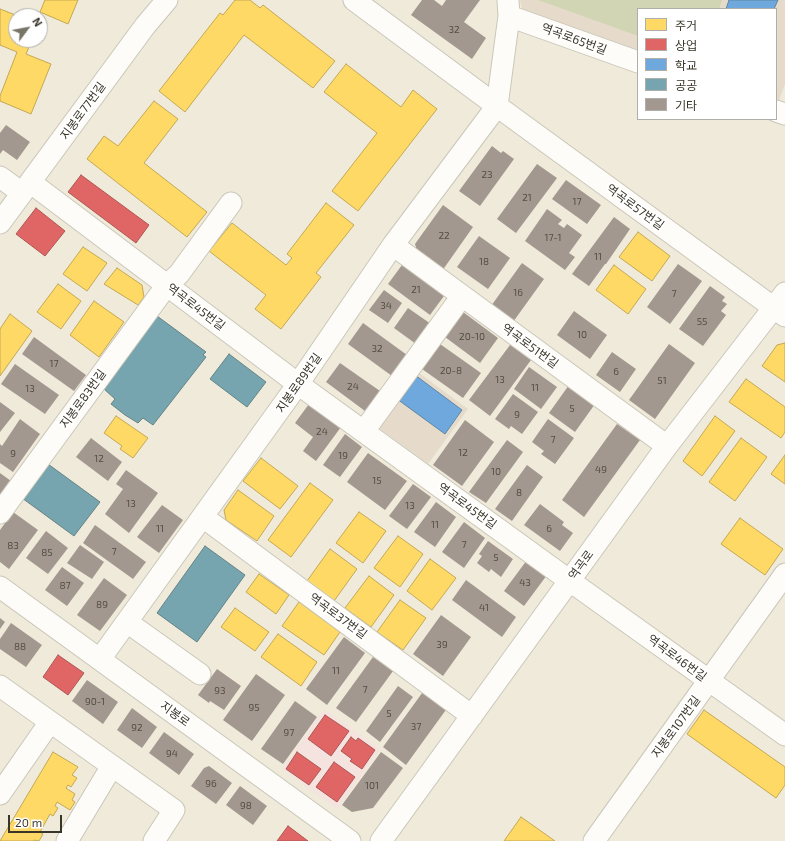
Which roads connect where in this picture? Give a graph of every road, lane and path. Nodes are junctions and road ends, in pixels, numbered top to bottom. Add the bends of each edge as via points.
1 (167, 0) edge
2 (354, 0) edge
3 (509, 8) edge
4 (637, 62) edge
5 (496, 106) junction
6 (0, 177) edge
7 (26, 187) junction
8 (231, 203) dead end
9 (0, 223) edge
10 (393, 245) junction
11 (167, 285) junction
12 (462, 296) junction
13 (781, 306) edge
14 (298, 384) junction
15 (364, 431) junction
16 (667, 446) junction
17 (0, 513) edge
18 (203, 517) junction
19 (785, 574) edge
20 (570, 581) junction
21 (0, 587) edge
22 (127, 622) junction
23 (100, 659) junction
24 (200, 674) dead end
25 (709, 681) junction
26 (0, 686) edge
27 (472, 716) junction
28 (50, 722) junction
29 (785, 735) edge
30 (112, 766) junction
31 (0, 794) edge
32 (67, 841) edge
33 (154, 841) edge
34 (350, 841) edge
35 (381, 841) edge
36 (594, 841) edge

1 - 7 street, 지봉로77번길
2 - 5 street, 역곡로57번길
3 - 4 street, 역곡로65번길
3 - 5 street
5 - 10 street, 지봉로89번길
5 - 13 street, 역곡로57번길
6 - 7 street, 역곡로45번길
7 - 9 street, 지봉로77번길
7 - 11 street, 역곡로45번길
8 - 11 street, 지봉로83번길 via 179,274
10 - 12 street, 역곡로51번길
10 - 14 street, 지봉로89번길
11 - 14 street, 역곡로45번길
11 - 17 street, 지봉로83번길
12 - 15 street
12 - 16 street, 역곡로51번길
13 - 16 street, 역곡로
14 - 15 street, 역곡로45번길
14 - 18 street, 지봉로89번길
15 - 20 street, 역곡로45번길
16 - 20 street, 역곡로
18 - 22 street, 지봉로89번길
18 - 27 street, 역곡로37번길
19 - 25 street, 지봉로107번길
20 - 25 street, 역곡로46번길
20 - 27 street, 역곡로
21 - 23 street, 지봉로
22 - 23 street, 지봉로89번길
22 - 24 street
23 - 34 street, 지봉로
25 - 29 street, 역곡로46번길
25 - 36 street, 지봉로107번길
26 - 28 street
27 - 35 street, 역곡로
28 - 30 street
28 - 31 street
30 - 32 street
30 - 33 street via 174,810

